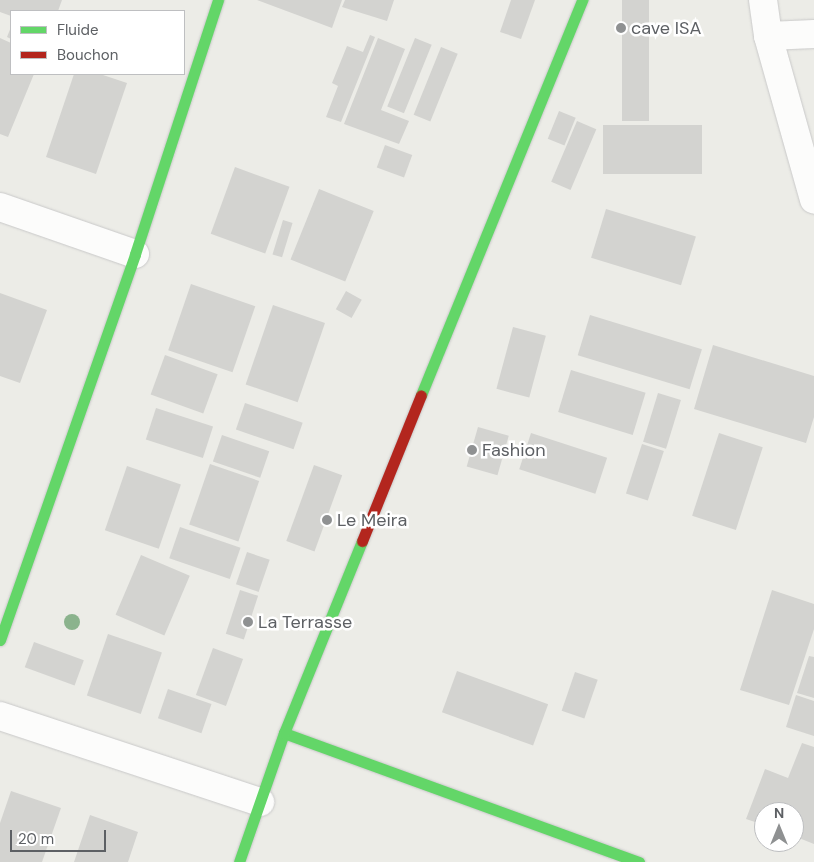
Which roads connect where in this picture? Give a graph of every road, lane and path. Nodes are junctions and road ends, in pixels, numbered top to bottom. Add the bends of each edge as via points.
1 (218, 0) edge
2 (582, 0) edge
3 (763, 0) edge
4 (814, 34) edge
5 (768, 36) junction
6 (814, 200) edge
7 (0, 207) edge
8 (135, 254) junction
9 (0, 640) edge
10 (0, 716) edge
11 (284, 734) junction
12 (260, 802) junction
13 (239, 862) edge
14 (639, 862) edge

1 - 8 street
2 - 11 street
3 - 5 street
4 - 5 street
5 - 6 street
7 - 8 street
8 - 9 street
10 - 12 street
11 - 12 street
11 - 14 street
12 - 13 street

